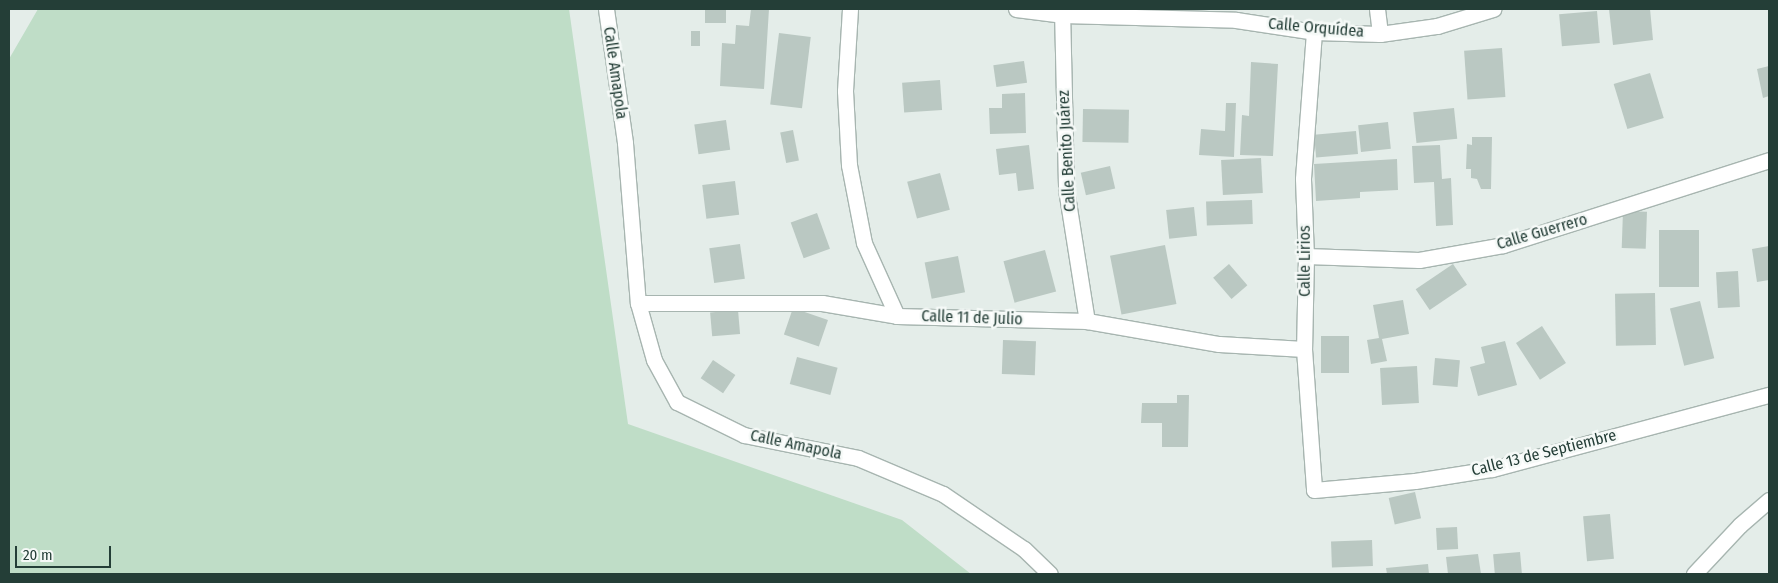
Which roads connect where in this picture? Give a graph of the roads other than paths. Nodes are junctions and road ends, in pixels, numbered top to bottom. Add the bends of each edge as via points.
1 (606, 9) edge
2 (850, 9) edge
3 (1016, 9) edge
4 (1377, 9) edge
5 (1493, 9) edge
6 (1062, 12) edge
7 (1314, 32) junction
8 (1380, 34) junction
9 (1769, 160) edge
10 (1306, 256) junction
11 (638, 303) junction
12 (897, 316) junction
13 (1087, 321) junction
14 (1304, 350) junction
15 (1769, 395) edge
16 (1314, 490) joint
17 (1769, 500) edge
18 (1050, 574) edge
19 (1694, 574) edge

1 - 11 street, Calle Amapola via 625,143
2 - 12 street via 845,91 848,165 864,243
3 - 6 street, Calle Orquídea
4 - 8 street
5 - 8 street, Calle Orquídea via 1437,26
6 - 7 street, Calle Orquídea via 1236,20
6 - 13 street, Calle Benito Juárez via 1066,189
7 - 8 street, Calle Orquídea
7 - 10 street, Calle Lirios via 1303,180
9 - 10 street, Calle Guerrero via 1503,245 1419,260
10 - 14 street, Calle Lirios
11 - 12 street, Calle 11 de Julio via 822,302
11 - 18 street, Calle Amapola via 654,360 677,402 744,434 858,458 943,494 1024,549
12 - 13 street, Calle 11 de Julio
13 - 14 street, Calle 11 de Julio via 1219,344
14 - 16 street, Calle Lirios
15 - 16 street, Calle 13 de Septiembre via 1492,469 1415,481
17 - 19 street via 1740,525

